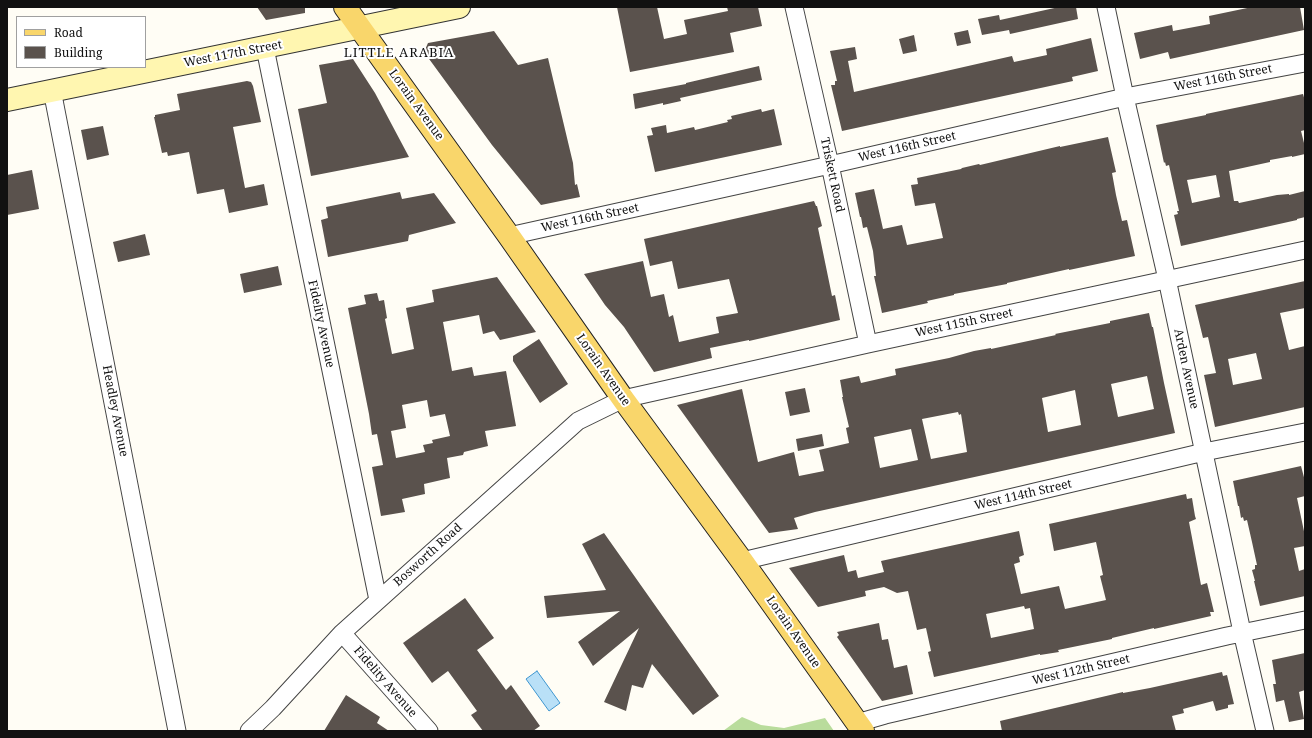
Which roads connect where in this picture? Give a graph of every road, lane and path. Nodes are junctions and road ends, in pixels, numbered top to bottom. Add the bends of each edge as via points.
1 (345, 7) edge
2 (459, 7) edge
3 (794, 7) edge
4 (1106, 7) edge
5 (360, 27) junction
6 (265, 48) junction
7 (1305, 63) edge
8 (52, 90) junction
9 (1125, 97) junction
10 (7, 100) edge
11 (830, 165) junction
12 (509, 236) junction
13 (1305, 250) edge
14 (1167, 280) junction
15 (868, 344) junction
16 (623, 399) junction
17 (1305, 432) edge
18 (1204, 452) junction
19 (742, 561) junction
20 (378, 600) junction
21 (1305, 620) edge
22 (1242, 632) junction
23 (342, 633) junction
24 (860, 727) edge
25 (177, 731) edge
26 (249, 731) edge
27 (429, 731) edge
28 (1265, 731) edge

1 - 5 main road, Lorain Avenue
2 - 5 main road, West 117th Street
3 - 11 street, Triskett Road
4 - 9 street, Arden Avenue
5 - 6 main road, West 117th Street
5 - 12 main road, Lorain Avenue
6 - 8 main road, West 117th Street
6 - 20 street, Fidelity Avenue
7 - 9 street, West 116th Street
8 - 10 main road, West 117th Street
8 - 25 street, Headley Avenue
9 - 11 street, West 116th Street
9 - 14 street, Arden Avenue
11 - 12 street, West 116th Street
11 - 15 street, Triskett Road
12 - 16 main road, Lorain Avenue
13 - 14 street, West 115th Street
14 - 15 street, West 115th Street
14 - 18 street, Arden Avenue
15 - 16 street, West 115th Street
16 - 19 main road, Lorain Avenue
16 - 20 street, Bosworth Road via 578,421
17 - 18 street, West 114th Street
18 - 19 street, West 114th Street
18 - 22 street, Arden Avenue
19 - 24 main road, Lorain Avenue
20 - 23 street, Bosworth Road
21 - 22 street, West 112th Street
22 - 24 street, West 112th Street via 885,715
22 - 28 street, Arden Avenue
23 - 26 street, Bosworth Road
23 - 27 street, Fidelity Avenue

